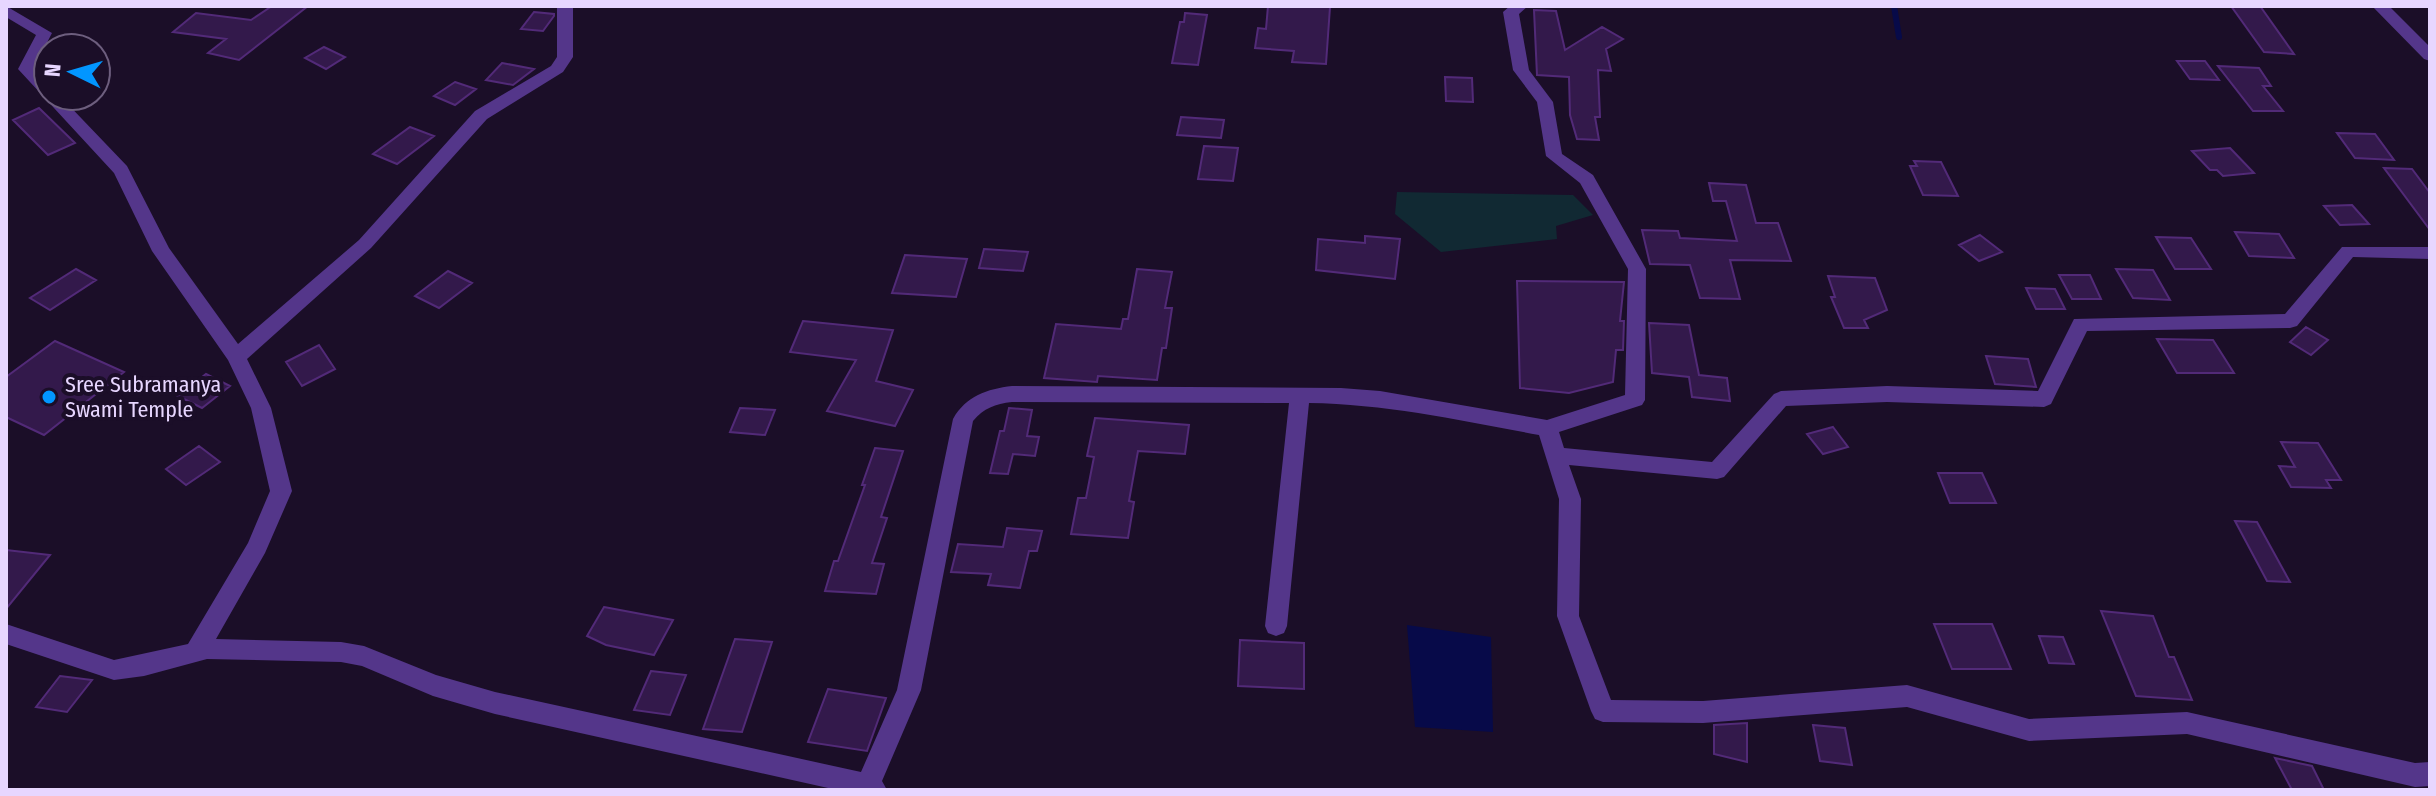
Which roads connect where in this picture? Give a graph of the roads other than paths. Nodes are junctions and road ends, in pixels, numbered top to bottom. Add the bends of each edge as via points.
1 (565, 6) edge
2 (1520, 6) edge
3 (2380, 6) edge
4 (6, 11) edge
5 (42, 32) edge
6 (2430, 56) edge
7 (32, 57) edge
8 (32, 76) edge
9 (66, 112) edge
10 (2430, 253) edge
11 (236, 357) junction
12 (1300, 395) junction
13 (1547, 428) junction
14 (1556, 455) junction
15 (1276, 626) dead end
16 (6, 634) edge
17 (197, 650) junction
18 (2430, 774) edge
19 (872, 788) edge

1 - 11 street via 565,57 557,69 481,115 365,244
2 - 13 street via 1511,12 1521,70 1545,102 1554,156 1587,179 1637,269 1635,400
3 - 6 street
4 - 5 street
7 - 8 street via 26,69
9 - 11 street via 121,170 161,251
10 - 14 street via 2348,251 2290,321 2081,324 2044,399 1887,394 1781,399 1717,471
11 - 17 street via 261,408 281,491 257,547
12 - 13 street via 1380,399
12 - 15 street
12 - 19 street via 1012,394 984,398 971,408 963,419 909,690
13 - 14 street
14 - 18 street via 1570,499 1568,616 1603,711 1703,712 1907,696 2029,730 2187,723 2415,775
16 - 17 street via 114,670
17 - 19 street via 364,656 495,703

